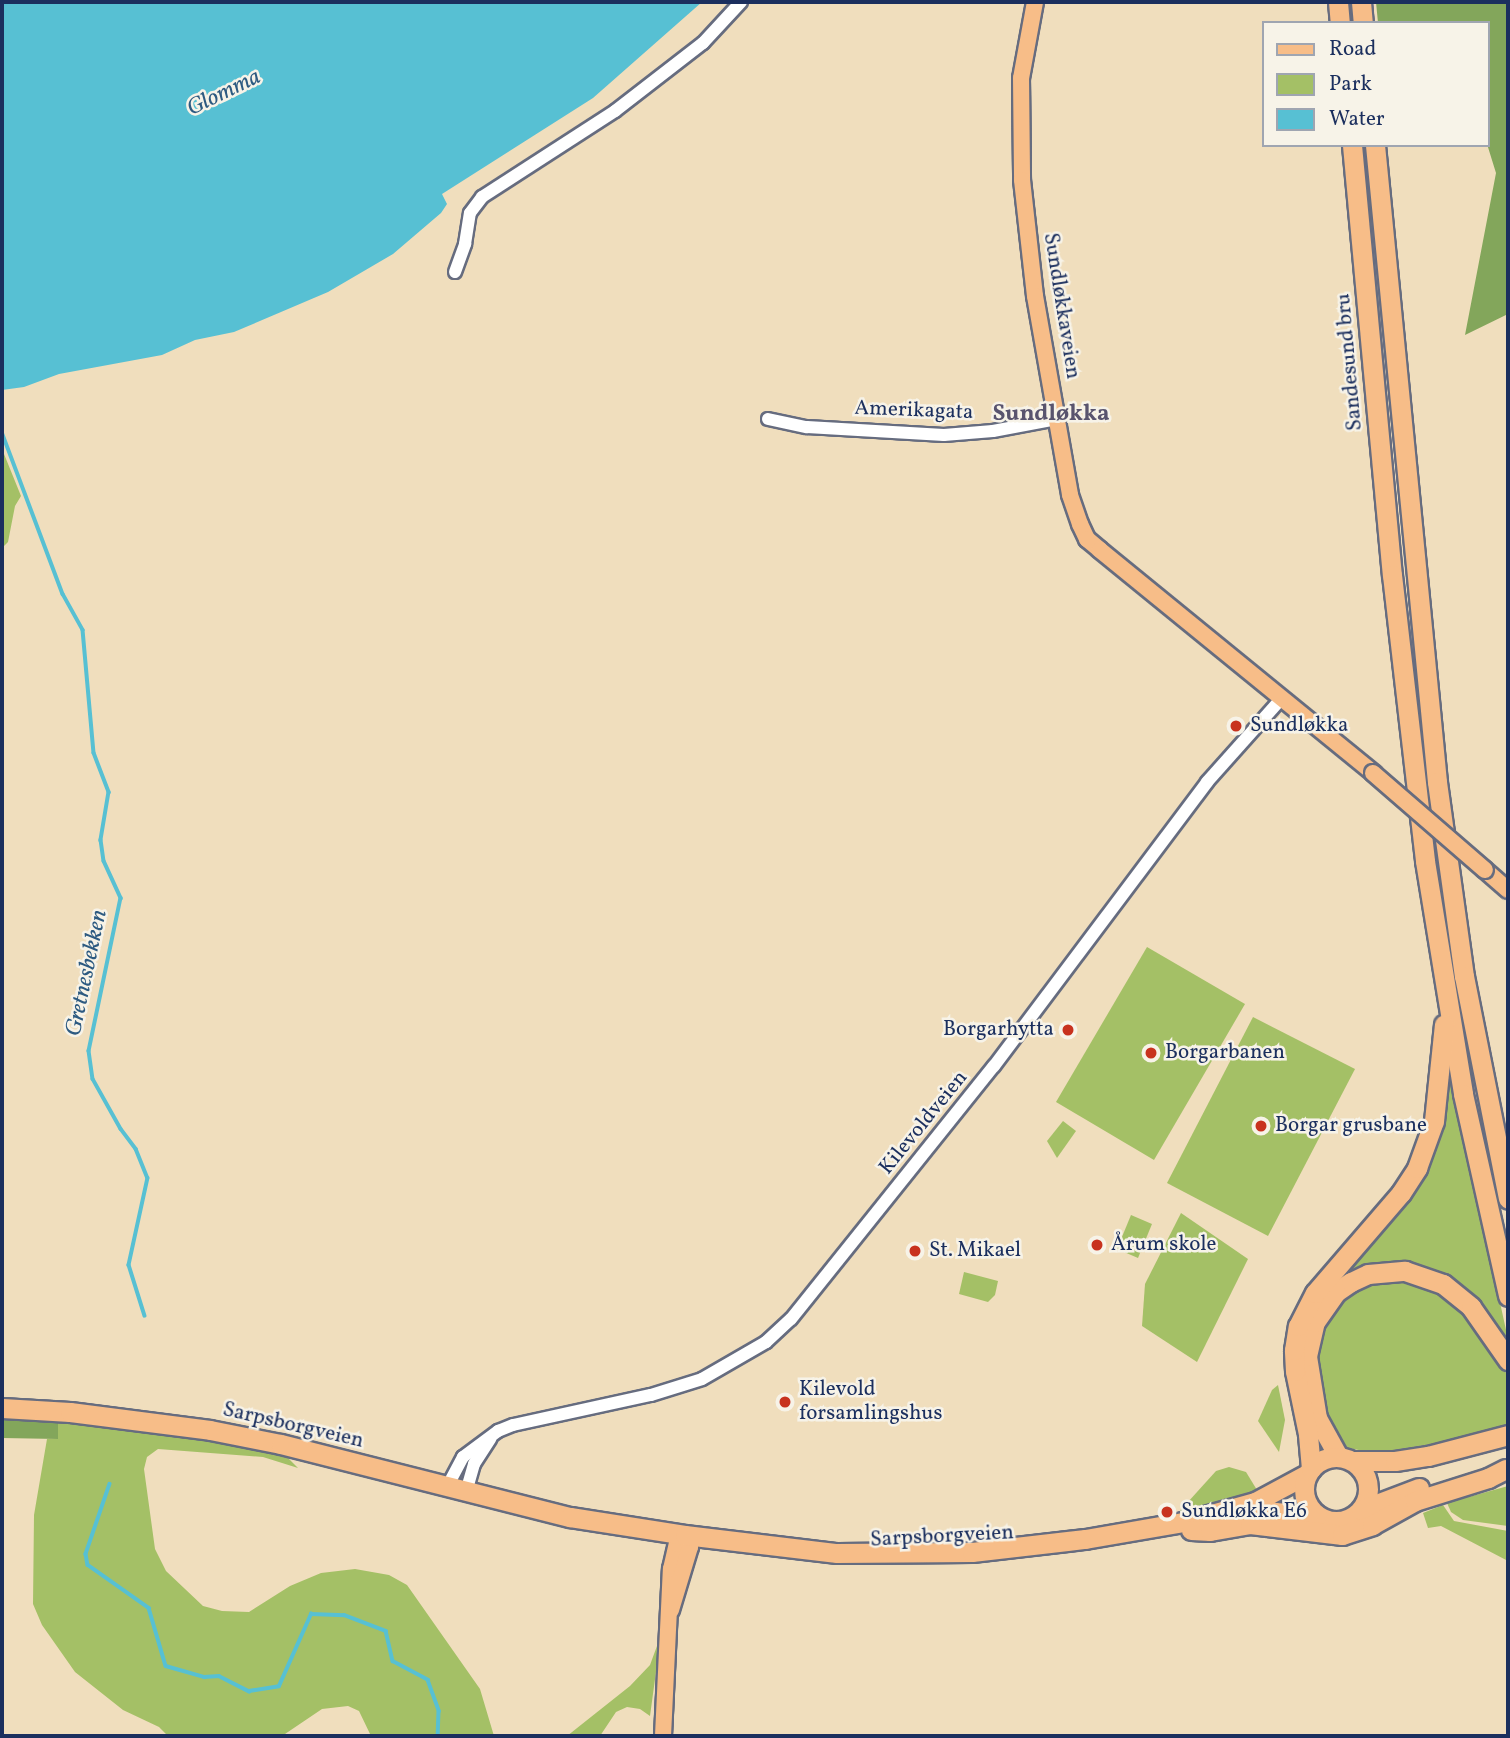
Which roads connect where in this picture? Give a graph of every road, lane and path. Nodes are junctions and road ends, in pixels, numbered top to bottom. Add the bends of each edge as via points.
1 (741, 2) edge
2 (1035, 2) edge
3 (1338, 2) edge
4 (1361, 2) edge
5 (1340, 21) edge
6 (1363, 21) edge
7 (1352, 147) edge
8 (1375, 147) edge
9 (455, 272) dead end
10 (768, 419) dead end
11 (1058, 419) junction
12 (1281, 699) junction
13 (1508, 890) edge
14 (1446, 996) junction
15 (1508, 1199) edge
16 (1508, 1296) edge
17 (1508, 1360) edge
18 (2, 1408) edge
19 (498, 1431) junction
20 (1506, 1436) edge
21 (1346, 1459) junction
22 (1507, 1469) edge
23 (1309, 1471) junction
24 (457, 1490) junction
25 (1361, 1510) junction
26 (1317, 1515) junction
27 (1191, 1530) junction
28 (684, 1542) junction
29 (663, 1736) edge

1 - 9 street via 703,43 615,111 482,197 470,214
2 - 11 main road, Sundløkkaveien via 1021,78 1021,173 1035,296
3 - 5 highway
4 - 6 highway
7 - 14 highway, Sandesund bru via 1392,575 1420,824
8 - 15 highway via 1437,782 1476,1042
10 - 11 street, Amerikagata via 807,427 944,435 993,432
11 - 12 main road, Sundløkkaveien via 1070,495 1087,539
12 - 13 main road, Sundløkkaveien, bridge
12 - 19 street, Kilevoldveien via 1207,782 953,1118 791,1319 740,1359 685,1384
14 - 16 highway
14 - 23 highway via 1437,1104 1423,1155 1401,1194 1315,1293 1298,1326 1295,1371 1308,1434
17 - 21 highway via 1472,1307 1443,1284 1405,1271 1368,1274 1351,1282 1336,1292 1319,1314 1307,1356 1317,1418
18 - 24 highway, Sarpsborgveien via 210,1430
19 - 24 street
19 - 24 street, Kilevoldveien via 463,1457
20 - 21 highway via 1395,1461
21 - 23 highway via 1323,1459
21 - 25 highway via 1366,1475 1366,1502
22 - 25 highway via 1405,1492
22 - 27 highway via 1415,1501 1342,1535 1250,1524
23 - 26 highway via 1304,1483 1306,1501
23 - 28 highway, Sarpsborgveien via 1255,1502 1183,1522 1008,1549 926,1554
24 - 28 highway, Sarpsborgveien
25 - 26 highway via 1335,1521
26 - 27 highway, Sarpsborgveien via 1273,1512
27 - 28 highway, Sarpsborgveien via 1035,1555 926,1563 800,1561
28 - 29 main road via 671,1569

